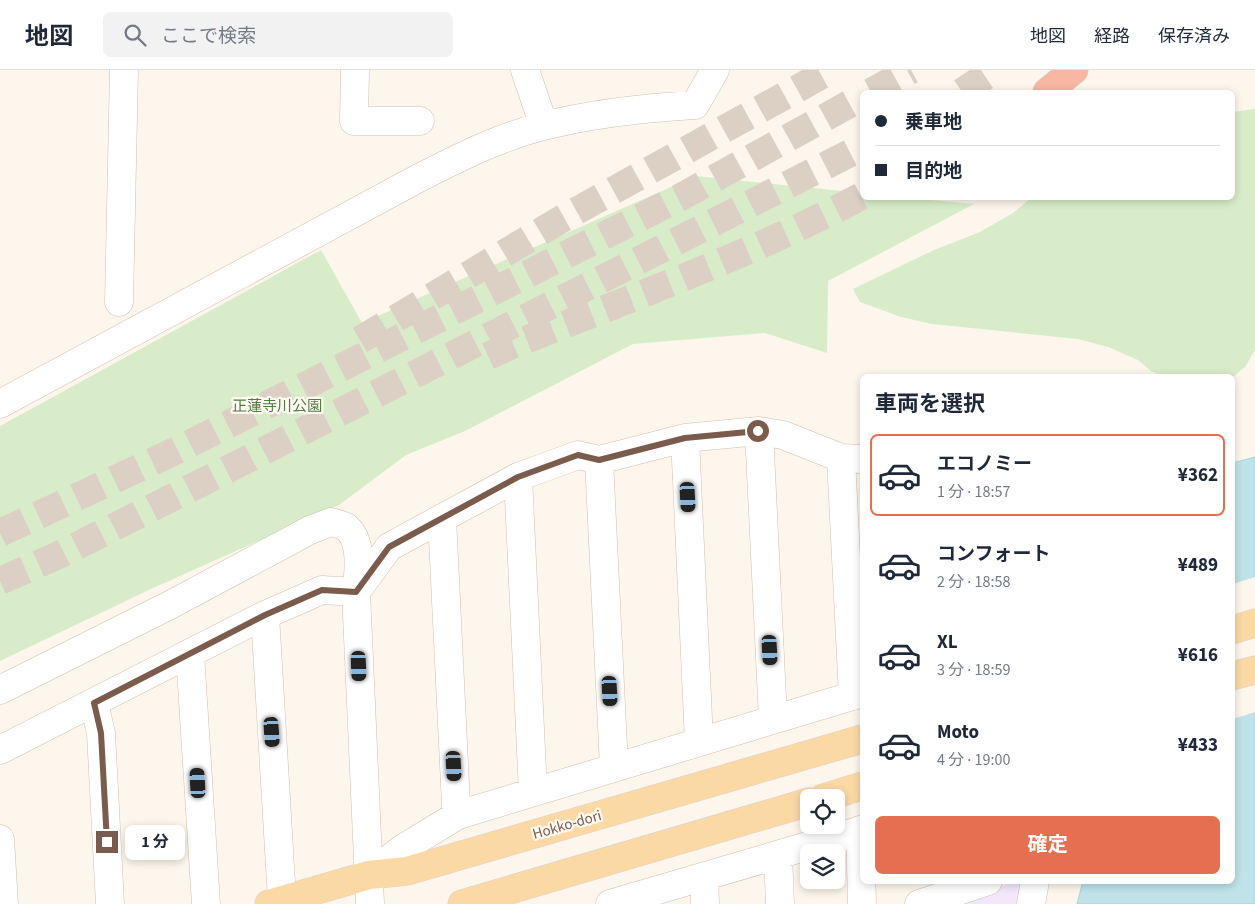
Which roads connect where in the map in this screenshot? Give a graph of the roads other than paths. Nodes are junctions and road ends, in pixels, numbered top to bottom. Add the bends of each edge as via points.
1 (124, 70) edge
2 (355, 70) edge
3 (525, 70) edge
4 (716, 70) edge
5 (1074, 70) edge
6 (1049, 90) edge
7 (420, 122) dead end
8 (544, 126) junction
9 (119, 302) dead end
10 (0, 404) edge
11 (758, 431) junction
12 (685, 438) junction
13 (852, 458) edge
14 (599, 460) junction
15 (518, 477) junction
16 (442, 518) junction
17 (356, 592) junction
18 (265, 615) junction
19 (1255, 623) edge
20 (1235, 629) edge
21 (190, 654) junction
22 (1255, 670) edge
23 (1235, 675) edge
24 (0, 690) edge
25 (858, 694) edge
26 (94, 703) junction
27 (773, 719) junction
28 (860, 740) edge
29 (700, 741) junction
30 (0, 750) edge
31 (614, 767) junction
32 (860, 787) edge
33 (845, 791) edge
34 (533, 792) junction
35 (800, 805) edge
36 (458, 815) junction
37 (860, 831) edge
38 (0, 839) edge
39 (778, 855) junction
40 (368, 875) junction
41 (704, 877) junction
42 (862, 884) edge
43 (979, 884) edge
44 (1034, 884) edge
45 (276, 902) edge
46 (619, 903) edge
47 (4, 904) edge
48 (110, 904) edge
49 (206, 904) edge
50 (370, 904) edge
51 (462, 904) edge
52 (705, 904) edge
53 (780, 904) edge
54 (862, 904) edge
55 (919, 904) edge
56 (1031, 904) edge

1 - 9 street
2 - 7 street via 354,121
3 - 8 street
4 - 8 street via 695,105 631,109
5 - 6 highway
8 - 10 street via 513,135 417,179
11 - 12 street
11 - 13 street via 783,435
11 - 27 street
12 - 14 street
12 - 29 street
13 - 25 street
14 - 15 street via 578,455
14 - 31 street
15 - 16 street
15 - 34 street
16 - 17 street via 389,547
16 - 36 street
17 - 18 street via 322,590
17 - 24 street via 358,553 346,527 331,522
17 - 40 street
18 - 21 street
18 - 45 street
19 - 20 main road
21 - 26 street
21 - 49 street
22 - 23 main road
25 - 27 street
26 - 30 street
26 - 48 street via 101,733
27 - 29 street
28 - 40 main road, Hokko-dori via 407,871
29 - 31 street
31 - 34 street
32 - 33 main road
34 - 36 street
35 - 51 main road
36 - 40 street via 402,849
37 - 39 street
38 - 47 street
39 - 41 street
39 - 53 street
40 - 45 main road, Hokko-dori
40 - 50 street
41 - 46 street
41 - 52 street
42 - 54 street
43 - 55 street
44 - 56 street

